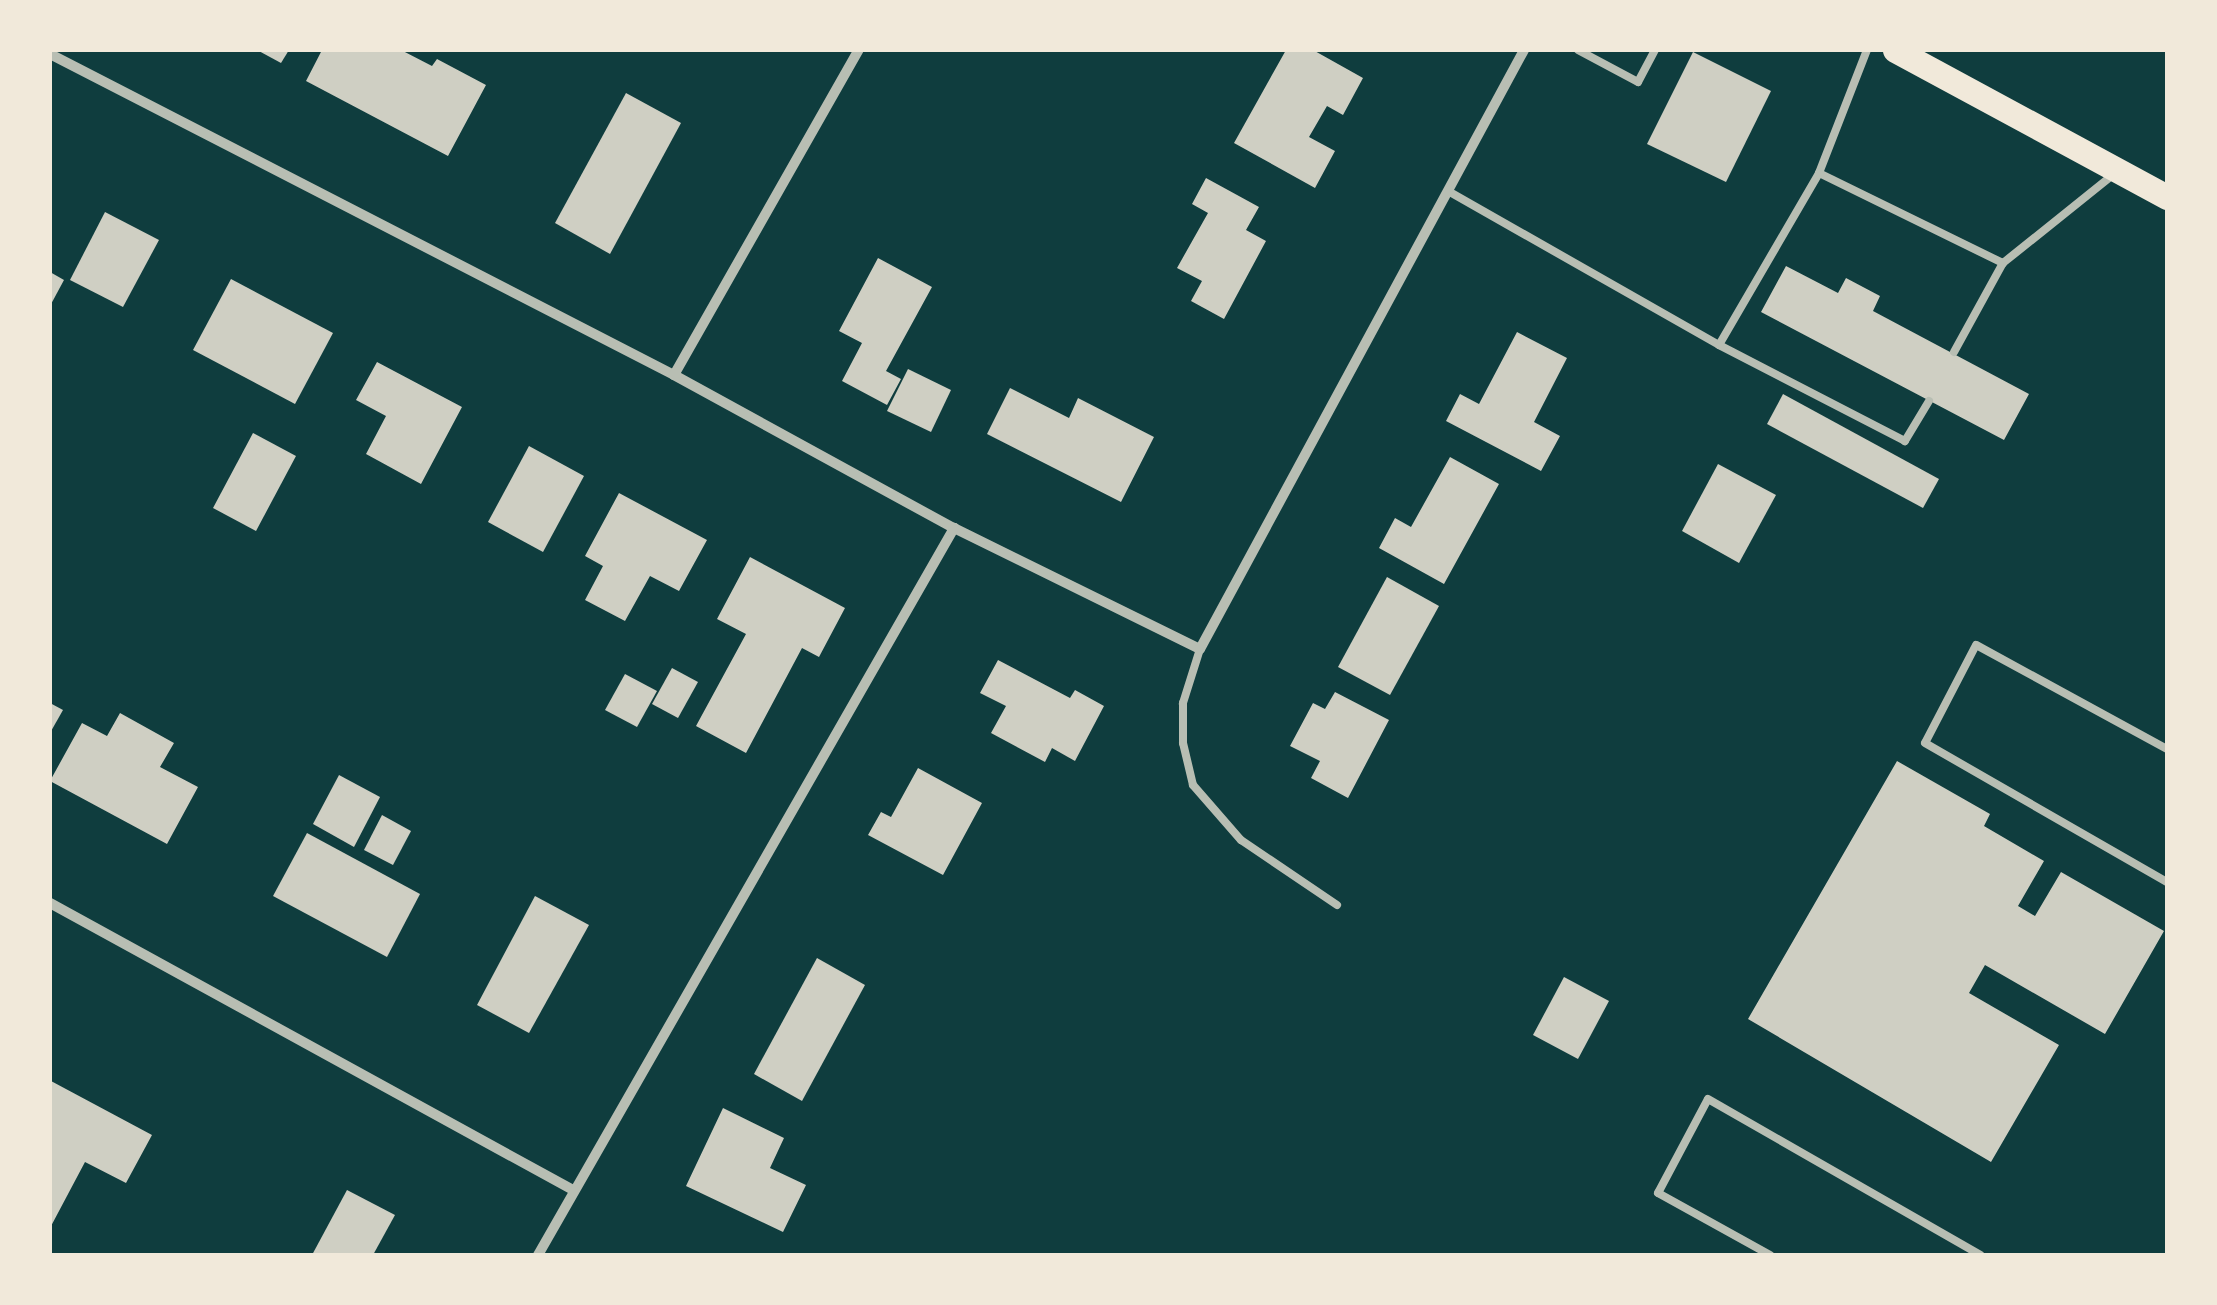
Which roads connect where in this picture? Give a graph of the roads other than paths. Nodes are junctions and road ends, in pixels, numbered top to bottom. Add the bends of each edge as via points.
1 (859, 50) edge
2 (1524, 50) edge
3 (1578, 50) edge
4 (1655, 50) edge
5 (1868, 50) edge
6 (1894, 50) edge
7 (50, 54) edge
8 (2118, 171) junction
9 (1819, 173) junction
10 (1448, 191) junction
11 (2167, 198) edge
12 (2003, 263) junction
13 (1718, 345) junction
14 (1954, 352) dead end
15 (674, 375) junction
16 (1929, 401) dead end
17 (954, 528) junction
18 (1200, 649) junction
19 (2167, 749) edge
20 (2167, 882) edge
21 (50, 903) edge
22 (1337, 904) dead end
23 (574, 1190) junction
24 (538, 1255) edge
25 (1770, 1255) edge
26 (1980, 1255) edge

1 - 15 street
2 - 10 street
3 - 4 lane via 1638,82
5 - 9 lane
6 - 8 main road
7 - 15 street
8 - 11 main road
8 - 12 lane
9 - 12 lane
9 - 13 lane via 1786,240
10 - 13 lane
10 - 18 street
12 - 14 lane
13 - 16 lane via 1904,441
15 - 17 street
17 - 18 street
17 - 23 street
18 - 22 lane via 1183,703 1183,742 1194,785 1241,840
19 - 20 lane via 1976,645 1925,743
21 - 23 street
23 - 24 street
25 - 26 lane via 1658,1194 1708,1099

